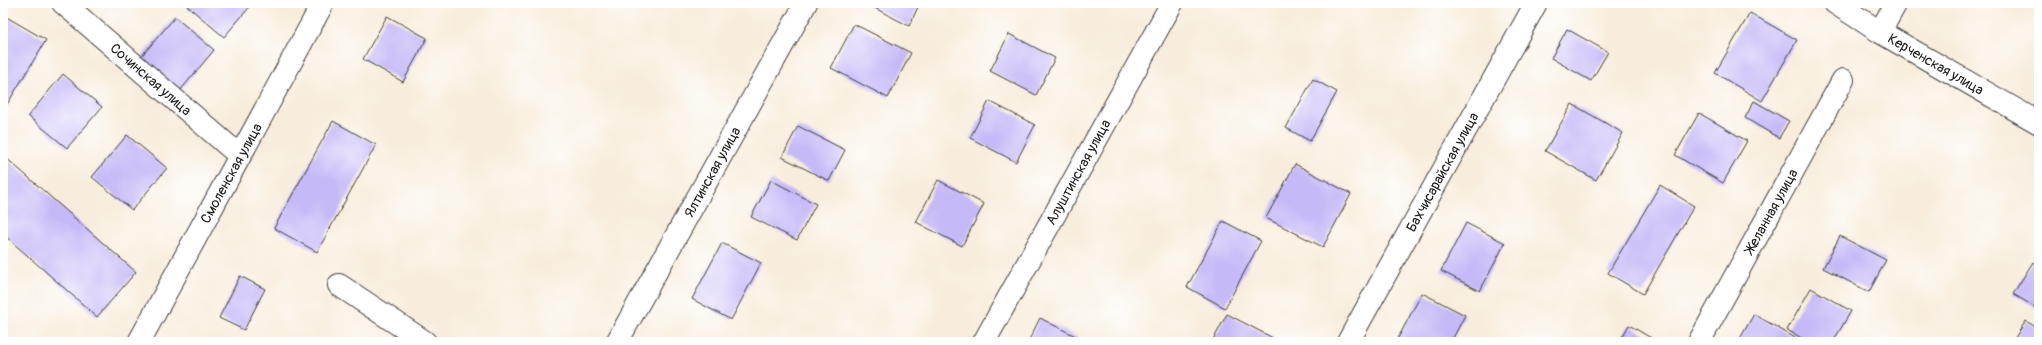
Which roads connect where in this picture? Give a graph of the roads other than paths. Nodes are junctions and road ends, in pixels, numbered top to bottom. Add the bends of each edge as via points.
1 (63, 3) edge
2 (323, 3) edge
3 (806, 3) edge
4 (1172, 3) edge
5 (1536, 3) edge
6 (1834, 3) edge
7 (1896, 3) edge
8 (1880, 32) junction
9 (1842, 80) dead end
10 (2039, 123) edge
11 (240, 156) junction
12 (339, 286) dead end
13 (139, 342) edge
14 (424, 342) edge
15 (616, 342) edge
16 (984, 342) edge
17 (1348, 342) edge
18 (1699, 342) edge

1 - 11 street, Сочинская улица
2 - 11 street, Смоленская улица
3 - 15 street, Ялтинская улица
4 - 16 street, Алуштинская улица
5 - 17 street, Бахчисарайская улица
6 - 8 street, Керченская улица
7 - 8 street
8 - 10 street, Керченская улица
9 - 18 street, Желанная улица
11 - 13 street, Смоленская улица
12 - 14 street

